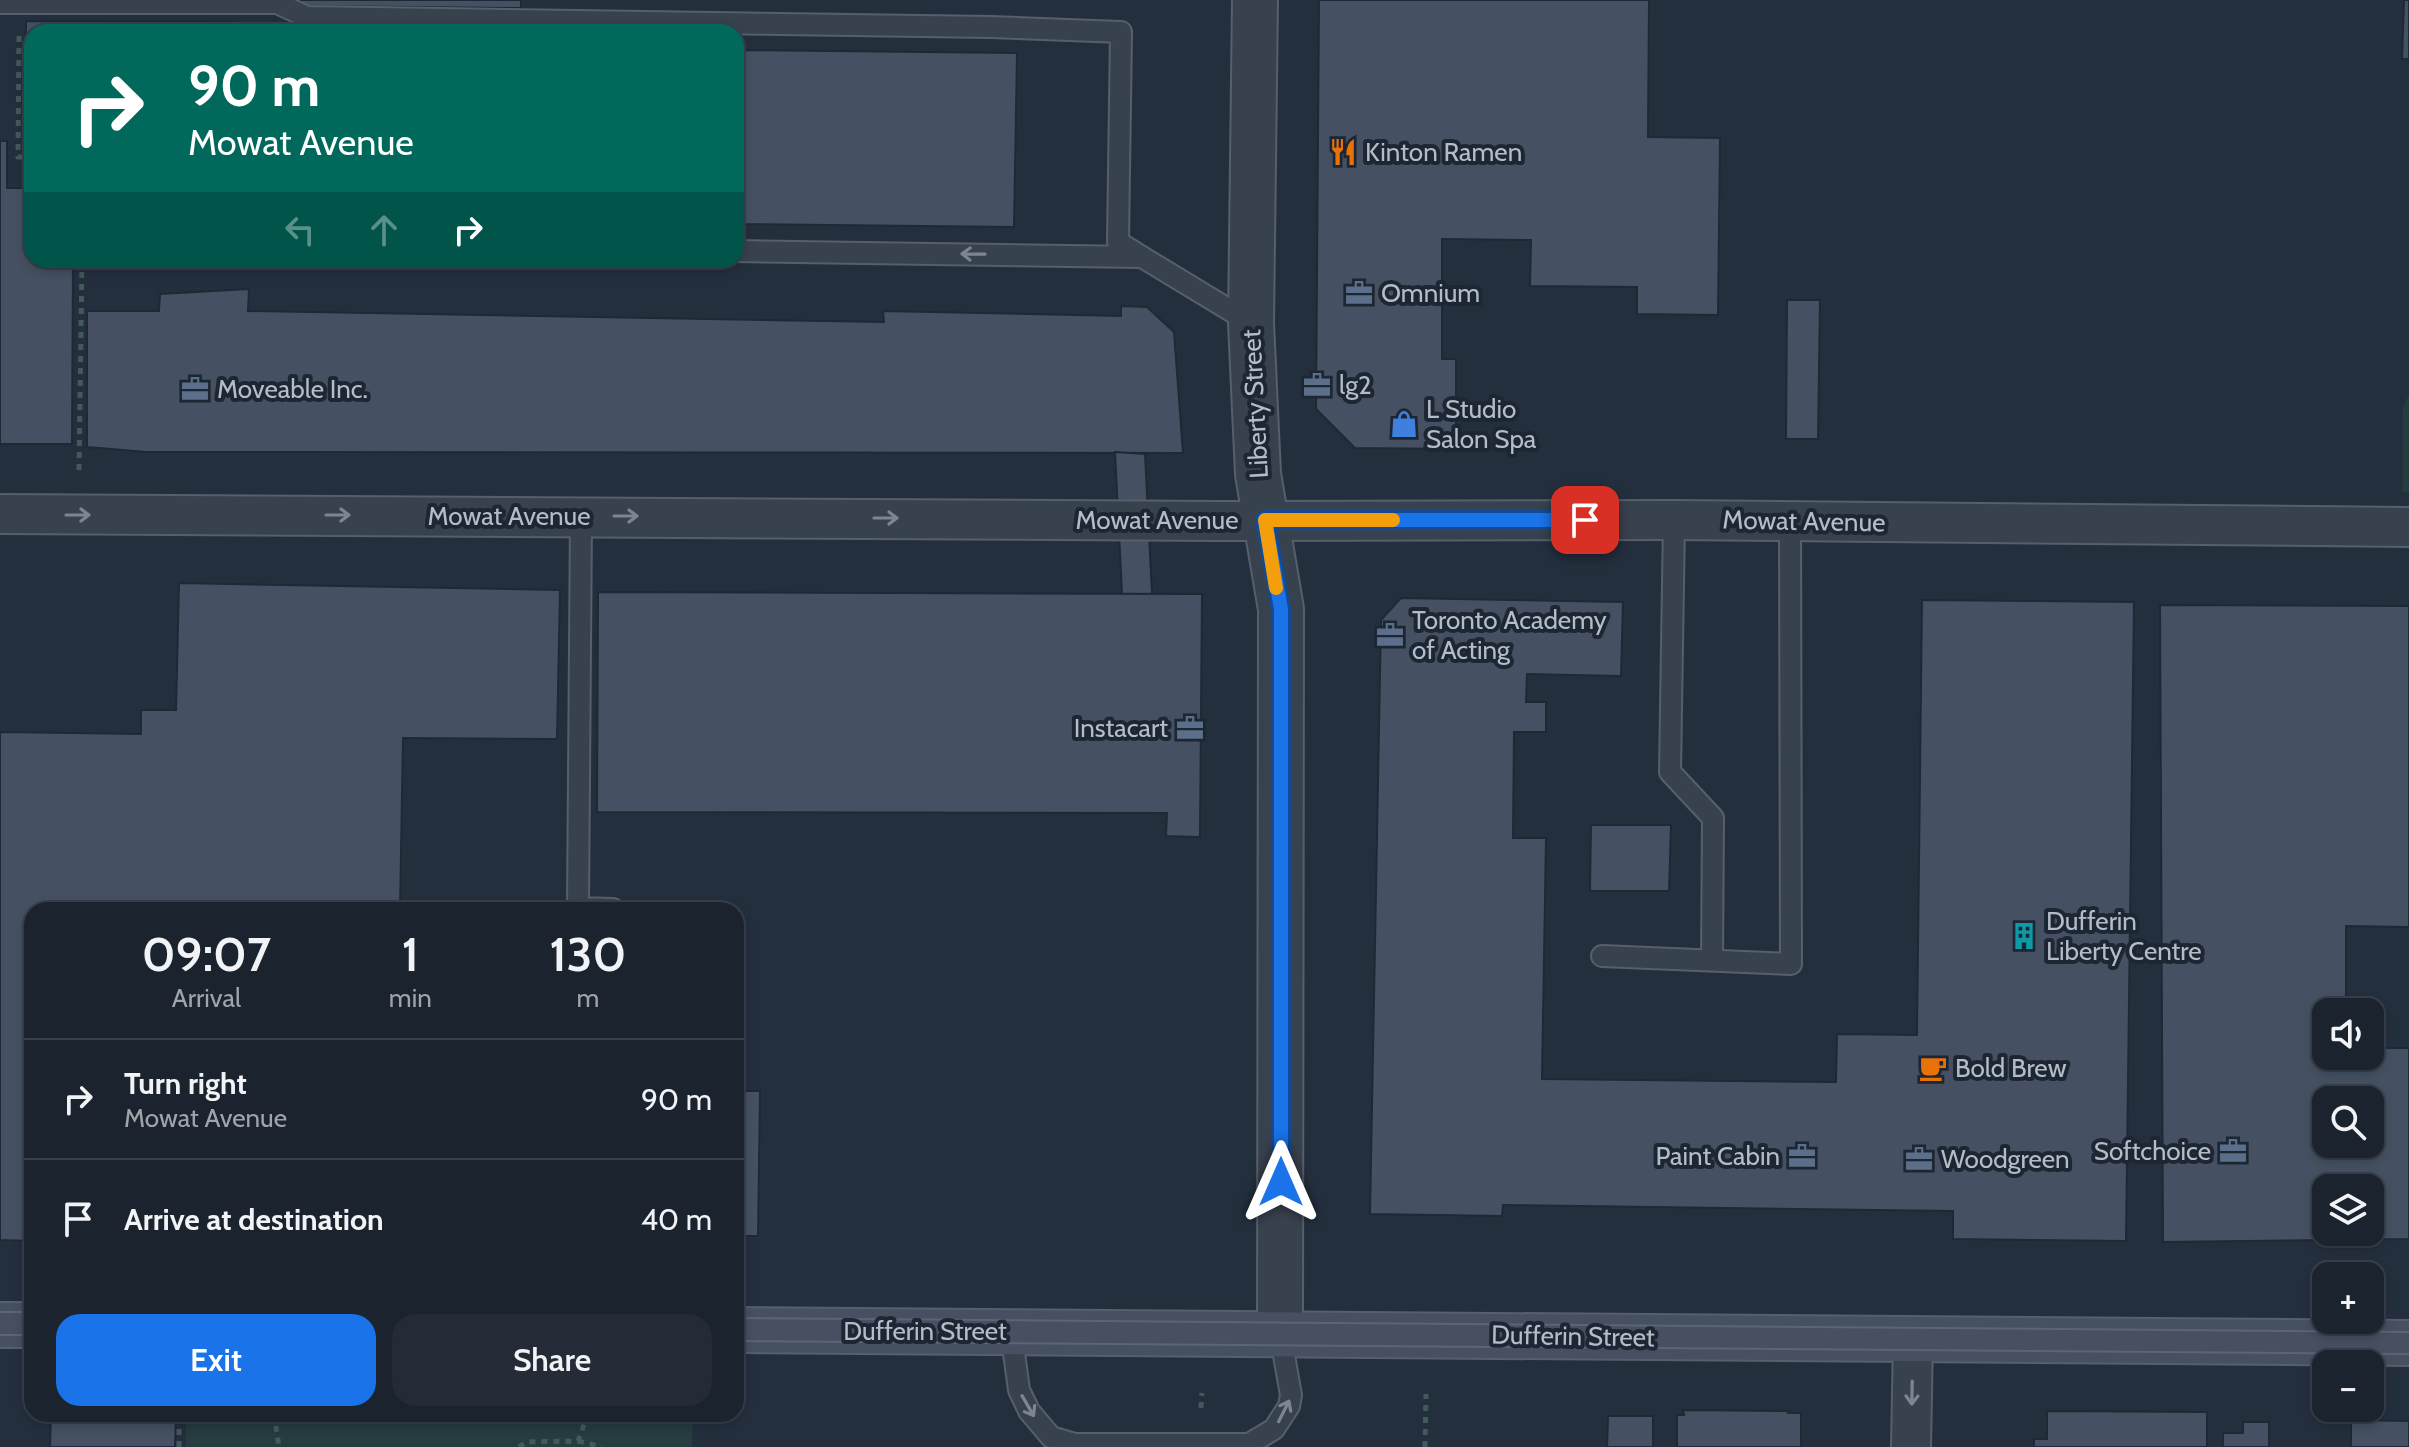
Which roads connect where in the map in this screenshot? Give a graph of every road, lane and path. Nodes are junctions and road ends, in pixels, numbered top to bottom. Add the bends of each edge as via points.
1 (1255, 0) edge
2 (277, 1) edge
3 (10, 3) edge
4 (306, 24) edge
5 (346, 24) edge
6 (24, 157) edge
7 (744, 251) edge
8 (1142, 257) junction
9 (82, 268) edge
10 (1251, 323) junction
11 (0, 514) edge
12 (79, 515) junction
13 (581, 516) junction
14 (1265, 520) junction
15 (1674, 520) junction
16 (1790, 521) junction
17 (2409, 527) edge
18 (578, 902) edge
19 (1602, 956) dead end
20 (1712, 960) junction
21 (0, 1325) edge
22 (24, 1325) edge
23 (744, 1330) edge
24 (1011, 1331) junction
25 (1280, 1333) junction
26 (1913, 1339) junction
27 (2409, 1343) edge
28 (1426, 1394) dead end
29 (179, 1422) edge
30 (275, 1422) edge
31 (585, 1422) edge
32 (578, 1441) junction
33 (179, 1447) edge
34 (279, 1447) edge
35 (519, 1447) edge
36 (602, 1447) edge
37 (1425, 1447) edge
38 (1911, 1447) edge

1 - 10 street, Liberty Street
2 - 3 lane
2 - 4 lane
3 - 6 path via 18,157
5 - 8 lane via 539,19 1121,32 1118,242
8 -> 7 lane
8 - 10 lane
9 - 12 path
10 - 14 street, Liberty Street
11 -> 12 street, Mowat Avenue
12 -> 13 street, Mowat Avenue
13 -> 14 street, Mowat Avenue
13 - 18 lane
14 - 15 street, Mowat Avenue
14 - 25 street, Liberty Street via 1281,609
15 - 16 street, Mowat Avenue
15 - 20 lane via 1670,772 1713,818
16 - 17 street, Mowat Avenue
16 - 20 lane via 1791,964
19 - 20 lane
21 - 22 main road
23 - 24 main road, Dufferin Street
24 - 25 main road, Dufferin Street
24 -> 25 lane via 1019,1390 1029,1411 1051,1437 1075,1444 1249,1444 1274,1429 1289,1406
25 - 26 main road, Dufferin Street
26 - 27 main road, Dufferin Street
26 -> 38 street
28 - 37 path
29 - 33 path
30 - 34 path
31 - 32 path
32 - 35 path via 526,1442
32 - 36 path

